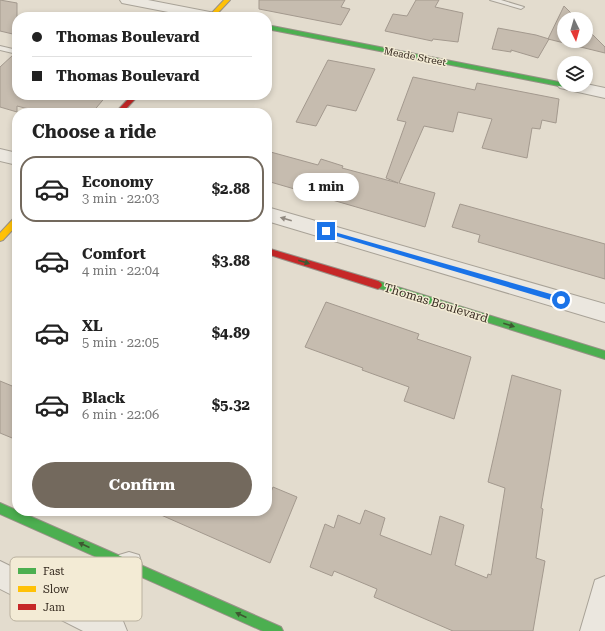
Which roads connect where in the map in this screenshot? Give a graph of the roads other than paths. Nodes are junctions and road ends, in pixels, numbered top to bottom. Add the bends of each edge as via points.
1 (128, 0) edge
2 (227, 0) edge
3 (493, 0) edge
4 (521, 7) dead end
5 (188, 12) edge
6 (217, 12) edge
7 (272, 28) edge
8 (0, 48) edge
9 (12, 51) edge
10 (557, 84) edge
11 (593, 91) edge
12 (605, 93) edge
13 (131, 100) edge
14 (123, 108) edge
15 (0, 155) edge
16 (12, 158) edge
17 (272, 215) edge
18 (12, 225) edge
19 (0, 238) edge
20 (272, 253) edge
21 (605, 313) edge
22 (605, 355) edge
23 (0, 508) edge
24 (12, 513) edge
25 (18, 516) edge
26 (111, 557) edge
27 (142, 571) edge
28 (0, 575) edge
29 (10, 580) edge
30 (605, 590) edge
31 (92, 621) edge
32 (104, 627) edge
33 (277, 631) edge
34 (594, 631) edge

1 - 5 street
2 - 6 street
3 - 4 lane
7 - 10 street, Meade Street
8 - 9 lane
11 - 12 street, Meade Street
13 - 14 street
15 - 16 street
21 -> 17 street
18 - 19 street
20 -> 22 street, Thomas Boulevard
24 -> 23 street
26 -> 25 street
33 -> 27 street
28 - 29 street
30 - 34 street
31 - 32 street

